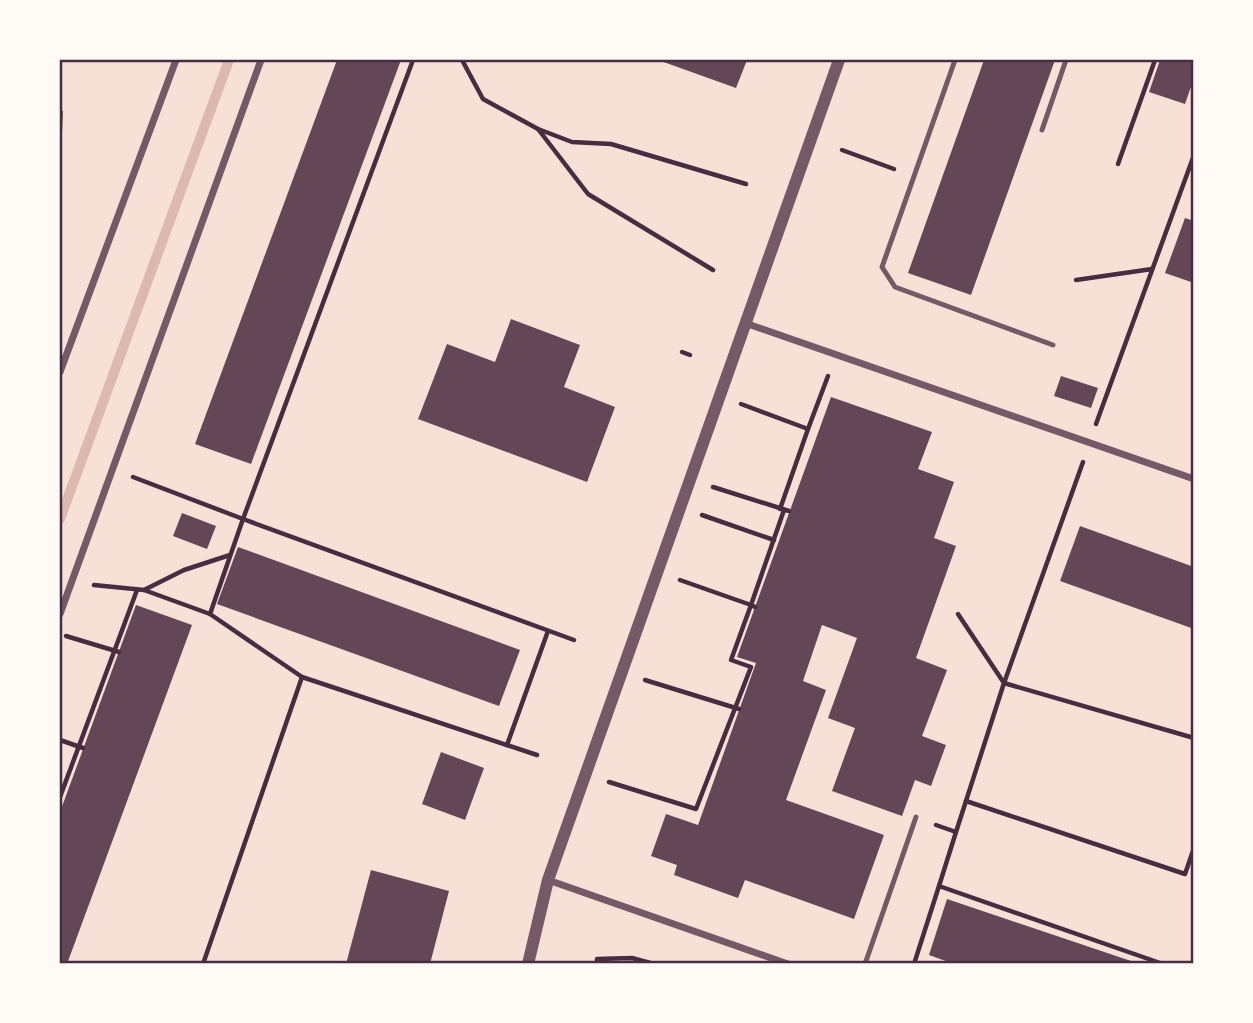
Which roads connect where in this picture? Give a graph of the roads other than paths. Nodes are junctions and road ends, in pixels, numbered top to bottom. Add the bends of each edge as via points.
1 (176, 60) edge
2 (261, 60) edge
3 (839, 60) edge
4 (955, 60) edge
5 (1066, 60) edge
6 (1042, 130) dead end
7 (745, 323) junction
8 (1053, 345) dead end
9 (60, 372) edge
10 (1194, 479) edge
11 (60, 614) edge
12 (916, 817) road end
13 (548, 880) junction
14 (528, 964) edge
15 (788, 964) edge
16 (865, 964) edge

1 - 9 street
2 - 11 street
3 - 7 street
4 - 8 lane via 882,267 895,287
5 - 6 lane
7 - 10 street
7 - 13 street
12 - 16 lane
13 - 14 street
13 - 15 street

